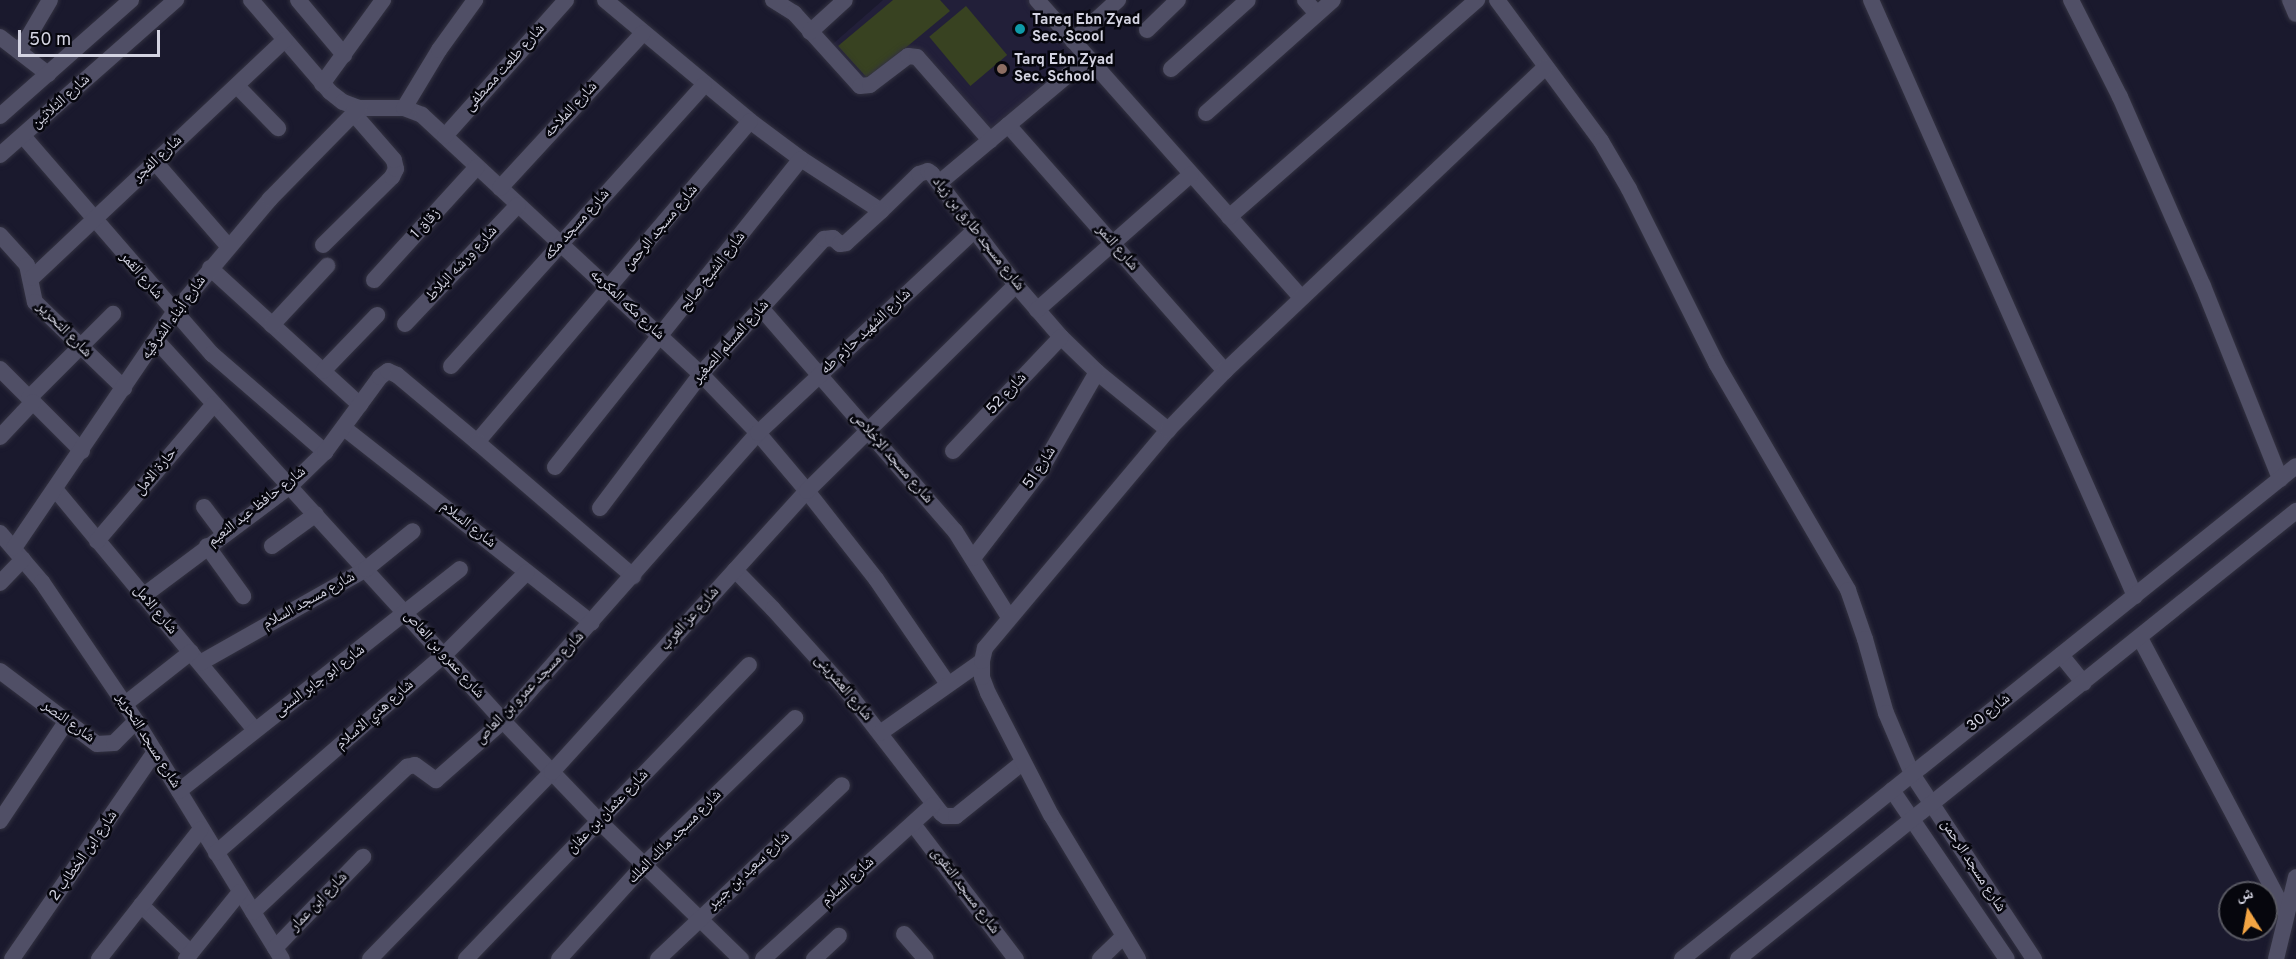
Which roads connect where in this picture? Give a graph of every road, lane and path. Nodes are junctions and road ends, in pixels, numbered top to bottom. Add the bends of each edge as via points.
1 (50, 0) edge
2 (131, 0) edge
3 (176, 0) edge
4 (251, 0) edge
5 (298, 0) edge
6 (383, 0) edge
7 (476, 0) edge
8 (566, 0) edge
9 (605, 0) edge
10 (773, 0) edge
11 (845, 0) edge
12 (1037, 0) edge
13 (1118, 0) edge
14 (1178, 0) edge
15 (1248, 0) edge
16 (1305, 0) edge
17 (1333, 0) edge
18 (1477, 0) edge
19 (1497, 0) edge
20 (1871, 0) edge
21 (2071, 0) edge
22 (2290, 0) edge
23 (1317, 14) junction
24 (2296, 14) edge
25 (1147, 30) dead end
26 (810, 32) junction
27 (643, 33) junction
28 (0, 38) edge
29 (285, 40) junction
30 (1073, 41) junction
31 (20, 51) junction
32 (344, 55) junction
33 (1088, 58) junction
34 (1545, 67) junction
35 (1171, 69) dead end
36 (48, 74) junction
37 (322, 84) junction
38 (704, 85) junction
39 (237, 86) junction
40 (404, 108) junction
41 (356, 111) junction
42 (1206, 113) dead end
43 (0, 116) edge
44 (750, 122) junction
45 (1008, 125) junction
46 (278, 128) dead end
47 (23, 136) junction
48 (445, 136) junction
49 (990, 140) junction
50 (0, 155) edge
51 (801, 159) junction
52 (156, 162) junction
53 (477, 167) junction
54 (1191, 174) junction
55 (939, 183) junction
56 (500, 188) junction
57 (518, 205) junction
58 (881, 211) junction
59 (1229, 217) junction
60 (93, 220) junction
61 (974, 231) junction
62 (0, 235) edge
63 (1113, 243) junction
64 (561, 244) junction
65 (323, 245) dead end
66 (228, 246) junction
67 (327, 266) dead end
68 (210, 268) junction
69 (32, 278) junction
70 (374, 280) dead end
71 (1016, 285) junction
72 (610, 288) junction
73 (1301, 297) junction
74 (761, 309) junction
75 (1037, 310) junction
76 (174, 313) junction
77 (113, 314) dead end
78 (377, 315) dead end
79 (405, 324) dead end
80 (272, 325) junction
81 (662, 337) junction
82 (1061, 337) junction
83 (156, 340) junction
84 (81, 346) junction
85 (451, 366) dead end
86 (0, 369) edge
87 (323, 371) junction
88 (1224, 371) junction
89 (1097, 372) junction
90 (701, 374) junction
91 (820, 375) junction
92 (124, 388) junction
93 (31, 400) junction
94 (214, 404) junction
95 (360, 405) junction
96 (344, 428) junction
97 (867, 430) junction
98 (1168, 430) junction
99 (759, 433) junction
100 (0, 437) edge
101 (477, 442) junction
102 (82, 451) junction
103 (954, 451) dead end
104 (325, 452) junction
105 (2296, 466) edge
106 (555, 467) dead end
107 (2280, 479) junction
108 (290, 486) junction
109 (55, 489) junction
110 (807, 491) junction
111 (204, 507) dead end
112 (600, 508) dead end
113 (2296, 511) edge
114 (315, 514) junction
115 (413, 531) dead end
116 (0, 533) edge
117 (224, 534) junction
118 (97, 540) junction
119 (207, 546) junction
120 (272, 546) dead end
121 (18, 553) junction
122 (973, 558) junction
123 (366, 569) junction
124 (460, 569) dead end
125 (735, 570) junction
126 (527, 572) junction
127 (633, 576) junction
128 (0, 583) edge
129 (143, 596) junction
130 (243, 596) dead end
131 (2135, 596) junction
132 (407, 614) junction
133 (1009, 617) junction
134 (592, 623) junction
135 (2140, 638) junction
136 (444, 655) junction
137 (2061, 655) junction
138 (195, 658) junction
139 (982, 661) junction
140 (749, 665) dead end
141 (3, 679) edge
142 (2084, 683) junction
143 (948, 684) junction
144 (125, 704) junction
145 (795, 718) dead end
146 (136, 721) junction
147 (503, 721) junction
148 (66, 722) junction
149 (255, 730) junction
150 (880, 732) junction
151 (155, 752) junction
152 (1022, 763) junction
153 (552, 772) junction
154 (1912, 774) junction
155 (842, 785) dead end
156 (1892, 790) junction
157 (179, 791) junction
158 (1933, 805) junction
159 (937, 809) junction
160 (1914, 820) junction
161 (0, 821) edge
162 (599, 821) junction
163 (913, 824) junction
164 (201, 829) junction
165 (216, 853) junction
166 (363, 856) dead end
167 (644, 865) junction
168 (2296, 877) edge
169 (240, 892) junction
170 (141, 905) junction
171 (253, 912) junction
172 (2285, 912) junction
173 (699, 918) junction
174 (904, 934) dead end
175 (839, 936) dead end
176 (1123, 937) junction
177 (278, 955) edge
178 (188, 956) edge
179 (12, 959) edge
180 (99, 959) edge
181 (370, 959) edge
182 (466, 959) edge
183 (559, 959) edge
184 (658, 959) edge
185 (741, 959) edge
186 (763, 959) edge
187 (814, 959) edge
188 (926, 959) edge
189 (1016, 959) edge
190 (1100, 959) edge
191 (1138, 959) edge
192 (1682, 959) edge
193 (1738, 959) edge
194 (2007, 959) edge
195 (2034, 959) edge
196 (2276, 959) edge

1 - 31 street
2 - 36 street, شارع الثلاثين
3 - 47 street, شارع الثلاثين
4 - 29 street, شارع مكه المكرمه
5 - 32 street
6 - 32 street
7 - 40 street via 439,50
8 - 48 street, شارع طلعت مصطفى
9 - 27 street
10 - 26 street via 794,13
11 - 26 street
12 - 30 street
13 - 30 street
14 - 25 street
15 - 35 street
16 - 23 street
17 - 23 street
18 - 59 street
19 - 34 street, شارع مسجد الرحمن
20 - 131 street
21 - 107 street via 2120,97 2203,286
22 - 24 street
23 - 42 street
26 - 49 street via 860,86 870,85 908,56 917,57
27 - 38 street
27 - 56 street, شارع الملاحه
28 - 31 street
29 - 37 street, شارع مكه المكرمه
29 - 39 street, شارع الفجر
30 - 33 street
31 - 36 street
32 - 37 street
33 - 45 street
33 - 54 street
34 - 73 street
34 - 154 street, شارع مسجد الرحمن via 1601,141 1716,363 1848,590 1886,713
36 - 43 street, شارع الثلاثين
37 - 41 street, شارع مكه المكرمه
38 - 44 street
38 - 64 street, شارع مسجد مكه
39 - 46 street
39 - 52 street, شارع الفجر
40 - 41 street, شارع مكه المكرمه
40 - 48 street, شارع مكه المكرمه via 422,115
41 - 65 street via 394,160 396,169
41 - 66 street, شارع أبناء الشرقيه
44 - 51 street
44 - 72 street, شارع مسجد الرحمن
45 - 49 street
45 - 63 street, شارع النمر
47 - 50 street, شارع الثلاثين
47 - 60 street, شارع القمر
48 - 53 street, شارع مكه المكرمه
49 - 55 street
51 - 58 street
51 - 81 street, شارع الشيخ صالح
52 - 60 street, شارع الفجر
52 - 66 street
53 - 56 street, شارع مكه المكرمه
53 - 70 street, زقاق 1
54 - 59 street
54 - 63 street
55 - 58 street, شارع مسجد طارق بن زياد via 932,174 923,172
55 - 61 street, شارع مسجد طارق بن زياد
56 - 57 street, شارع مكه المكرمه
57 - 64 street, شارع مكه المكرمه
57 - 79 street, شارع ورشه البلاط
58 - 74 street, شارع المسلم الصغير via 846,243 824,239
59 - 73 street
60 - 69 street, شارع الفجر
60 - 76 street, شارع القمر
61 - 71 street, شارع مسجد طارق بن زياد
61 - 91 street, شارع الشهيد حازم طه
62 - 69 street, شارع التحرير via 27,264
63 - 75 street
63 - 88 street, شارع النمر
64 - 72 street, شارع مكه المكرمه
64 - 85 street, شارع مسجد مكه
66 - 68 street, شارع أبناء الشرقيه
67 - 80 street
68 - 76 street, شارع أبناء الشرقيه
68 - 80 street
69 - 84 street, شارع التحرير via 35,302
71 - 75 street, شارع مسجد طارق بن زياد
71 - 97 street, شارع عز العرب
72 - 81 street, شارع مكه المكرمه
72 - 101 street, شارع مسجد الرحمن
73 - 88 street
74 - 90 street, شارع المسلم الصغير
74 - 91 street, شارع مسجد الإخلاص
75 - 82 street, شارع مسجد طارق بن زياد
76 - 83 street, شارع أبناء الشرقيه
76 - 104 street, شارع القمر via 248,388
77 - 84 street
78 - 87 street
80 - 87 street
81 - 90 street, شارع مكه المكرمه
81 - 106 street, شارع الشيخ صالح
82 - 89 street, شارع مسجد طارق بن زياد
82 - 103 street, شارع 52
83 - 92 street, شارع أبناء الشرقيه
83 - 94 street, شارع عمرو بن العاص
84 - 92 street, شارع التحرير
84 - 93 street
86 - 93 street
87 - 95 street
88 - 98 street
89 - 98 street, شارع مسجد طارق بن زياد
89 - 122 street, شارع 51 via 1040,471
90 - 99 street, شارع مكه المكرمه
90 - 112 street, شارع المسلم الصغير
91 - 97 street, شارع مسجد الإخلاص
91 - 99 street, شارع الشهيد حازم طه
92 - 102 street, شارع أبناء الشرقيه
93 - 100 street
93 - 102 street
94 - 108 street, شارع عمرو بن العاص
94 - 118 street, حارة الامل
95 - 96 street, شارع حافظ عبد النعيم
95 - 101 street, شارع حافظ عبد النعيم via 380,377 393,372
96 - 104 street, شارع حافظ عبد النعيم
96 - 126 street, شارع السلام
97 - 110 street, شارع عز العرب
97 - 122 street, شارع مسجد الإخلاص via 934,506
98 - 133 street
99 - 110 street, شارع مكه المكرمه
99 - 127 street, شارع مسجد عمرو بن العاص
101 - 127 street
102 - 109 street, شارع أبناء الشرقيه
104 - 108 street, شارع حافظ عبد النعيم
105 - 107 street, شارع 30
107 - 131 street, شارع 30
108 - 114 street, شارع عمرو بن العاص
108 - 117 street, شارع حافظ عبد النعيم
109 - 118 street, شارع الامل
109 - 121 street, شارع أبناء الشرقيه
110 - 125 street, شارع عز العرب
110 - 143 street, شارع مكه المكرمه via 876,579
111 - 117 street
113 - 135 street
114 - 120 street
114 - 123 street, شارع عمرو بن العاص
115 - 123 street, شارع مسجد السلام
116 - 121 street, شارع مسجد التحرير
117 - 119 street, شارع حافظ عبد النعيم
118 - 129 street, شارع الامل
119 - 129 street, شارع حافظ عبد النعيم
119 - 130 street
121 - 128 street, شارع أبناء الشرقيه
121 - 144 street, شارع مسجد التحرير via 60,606
122 - 133 street, شارع مسجد الإخلاص
123 - 132 street, شارع عمرو بن العاص
123 - 138 street, شارع مسجد السلام
124 - 132 street, شارع ابو جابر السنى
125 - 150 street, شارع العشرينى via 810,649
125 - 153 street, شارع عز العرب
126 - 134 street, شارع السلام
126 - 136 street, شارع هدي الاسلام
127 - 134 street, شارع مسجد عمرو بن العاص
129 - 138 street, شارع الامل
131 - 137 street, شارع 30
132 - 136 street, شارع عمرو بن العاص
132 - 149 street, شارع ابو جابر السنى
133 - 139 street via 993,636
134 - 147 street, شارع مسجد عمرو بن العاص
135 - 142 street
135 - 172 street
136 - 147 street, شارع عمرو بن العاص
136 - 165 street, شارع هدي الاسلام
137 - 142 street
137 - 154 street, شارع 30
138 - 144 street, شارع مسجد السلام
138 - 149 street, شارع الامل
139 - 143 street
139 - 152 street via 988,693
140 - 162 street, شارع عثمان بن عفان
141 - 148 street, شارع النصر
142 - 158 street
143 - 150 street
144 - 146 street, شارع مسجد التحرير
145 - 167 street, شارع مسجد مالك الملك
146 - 148 street, شارع النصر via 114,743 103,745
146 - 151 street, شارع مسجد التحرير
147 - 153 street, شارع عمرو بن العاص
147 - 171 street, شارع مسجد عمرو بن العاص via 436,780 415,765 407,767
148 - 161 street
149 - 157 street, شارع ابو جابر السنى
150 - 159 street, شارع العشرينى
151 - 157 street, شارع مسجد التحرير
151 - 179 street, شارع ابن الخطاب 2
152 - 159 street via 956,816 945,816
152 - 176 street
153 - 162 street, شارع عمرو بن العاص
153 - 181 street, شارع عز العرب
154 - 156 street, شارع 30
154 - 158 street, شارع مسجد الرحمن
155 - 173 street, شارع سعيد بن جبير
156 - 160 street, شارع مسجد الرحمن
156 - 192 street, شارع 30
157 - 164 street, شارع مسجد التحرير
158 - 160 street
158 - 195 street, شارع مسجد الرحمن
159 - 163 street, شارع السلام
160 - 193 street
160 - 194 street, شارع مسجد الرحمن
162 - 167 street, شارع عمرو بن العاص
162 - 182 street, شارع عثمان بن عفان
163 - 186 street, شارع السلام
163 - 189 street, شارع مسجد التقوى
164 - 165 street, شارع مسجد التحرير
164 - 170 street
165 - 169 street, شارع مسجد التحرير
166 - 177 street, شارع ابن عمار
167 - 173 street, شارع عمرو بن العاص
167 - 183 street, شارع مسجد مالك الملك
168 - 172 street
169 - 171 street, شارع مسجد التحرير
169 - 178 street
170 - 178 street
170 - 180 street
171 - 177 street, شارع مسجد التحرير
172 - 196 street
173 - 184 street, شارع سعيد بن جبير
173 - 185 street, شارع عمرو بن العاص
174 - 188 street
175 - 187 street
176 - 190 street
176 - 191 street

